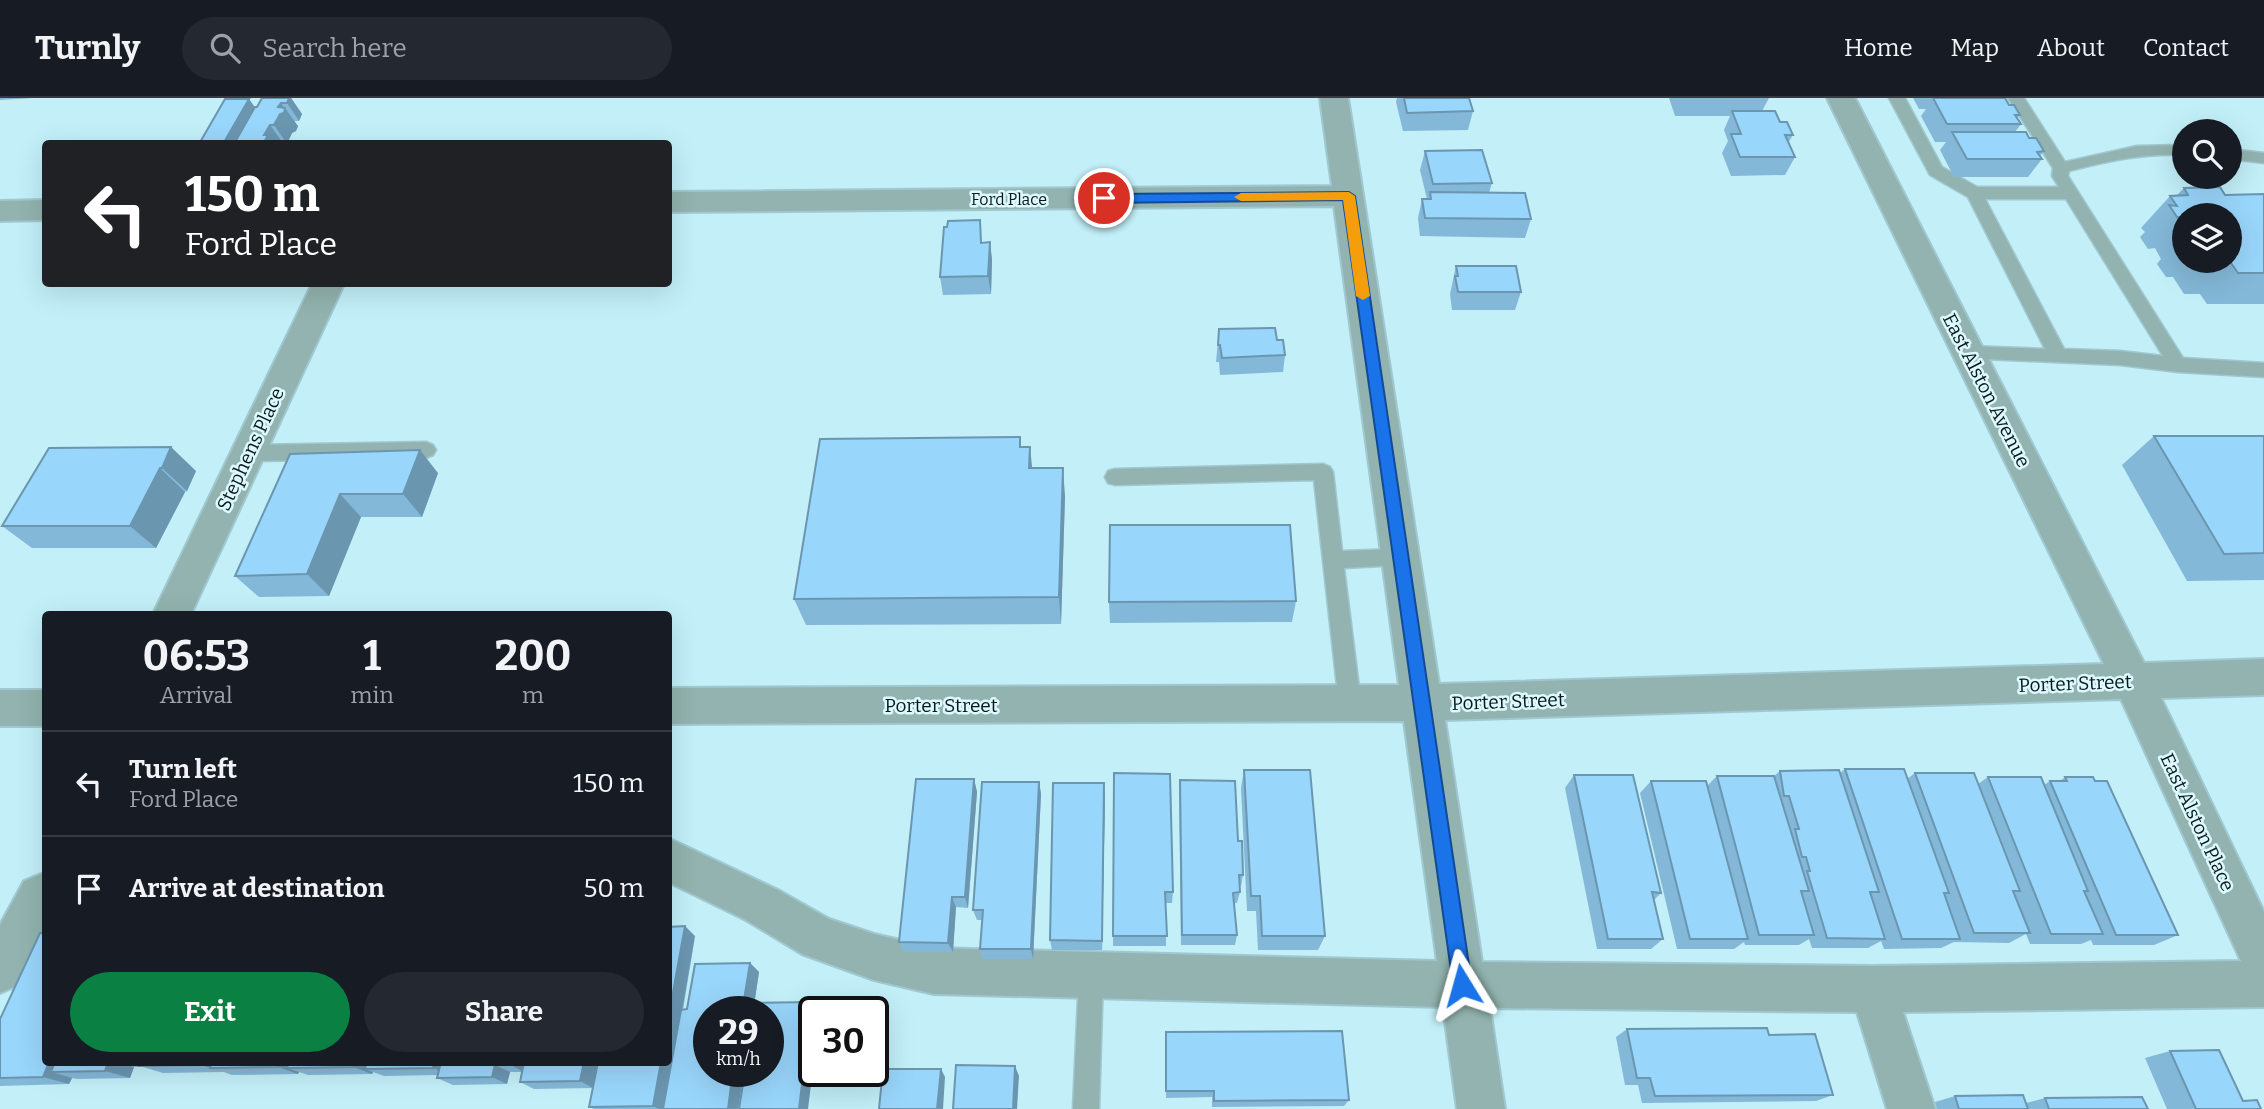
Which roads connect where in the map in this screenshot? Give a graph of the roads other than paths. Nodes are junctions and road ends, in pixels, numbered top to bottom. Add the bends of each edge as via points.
1 (1334, 98) edge
2 (1841, 98) edge
3 (1897, 98) edge
4 (2016, 98) edge
5 (2172, 149) edge
6 (2242, 155) edge
7 (2264, 158) edge
8 (2061, 168) junction
9 (1974, 193) junction
10 (2070, 193) junction
11 (1349, 196) junction
12 (672, 202) edge
13 (42, 210) edge
14 (0, 211) edge
15 (327, 287) edge
16 (1969, 353) junction
17 (2058, 356) junction
18 (2178, 365) junction
19 (2264, 370) edge
20 (426, 450) dead end
21 (248, 453) junction
22 (1115, 477) dead end
23 (1400, 557) junction
24 (1333, 560) junction
25 (173, 611) edge
26 (2264, 677) edge
27 (2133, 682) junction
28 (1420, 703) junction
29 (1350, 704) junction
30 (672, 706) edge
31 (0, 708) edge
32 (42, 708) edge
33 (672, 861) edge
34 (42, 895) edge
35 (2264, 961) edge
36 (0, 970) edge
37 (1091, 976) junction
38 (2264, 984) edge
39 (1462, 985) junction
40 (1873, 989) junction
41 (1086, 1109) edge
42 (1481, 1109) edge
43 (1911, 1109) edge

1 - 11 street
2 - 16 street, East Alston Avenue
3 - 9 lane via 1936,171
4 - 8 lane
5 - 8 lane via 2115,153
6 - 7 lane
8 - 10 lane via 2060,176
9 - 10 lane
9 - 17 lane
10 - 18 lane
11 - 12 street, Ford Place
11 - 23 street
13 - 14 street
15 - 21 street, Stephens Place
16 - 17 lane
16 - 27 street, East Alston Avenue
17 - 18 lane
18 - 19 lane
20 - 21 lane
21 - 25 street, Stephens Place
22 - 24 lane via 1323,472
23 - 24 lane
23 - 28 street
24 - 29 lane
26 - 27 street, Porter Street
27 - 28 street, Porter Street
27 - 35 street, East Alston Place
28 - 29 street, Porter Street
28 - 39 street
29 - 30 street, Porter Street
31 - 32 street
33 - 37 street via 818,938 874,957 934,971
34 - 36 street
37 - 39 street
37 - 41 lane
38 - 40 street
39 - 40 street
39 - 42 street
40 - 43 street

